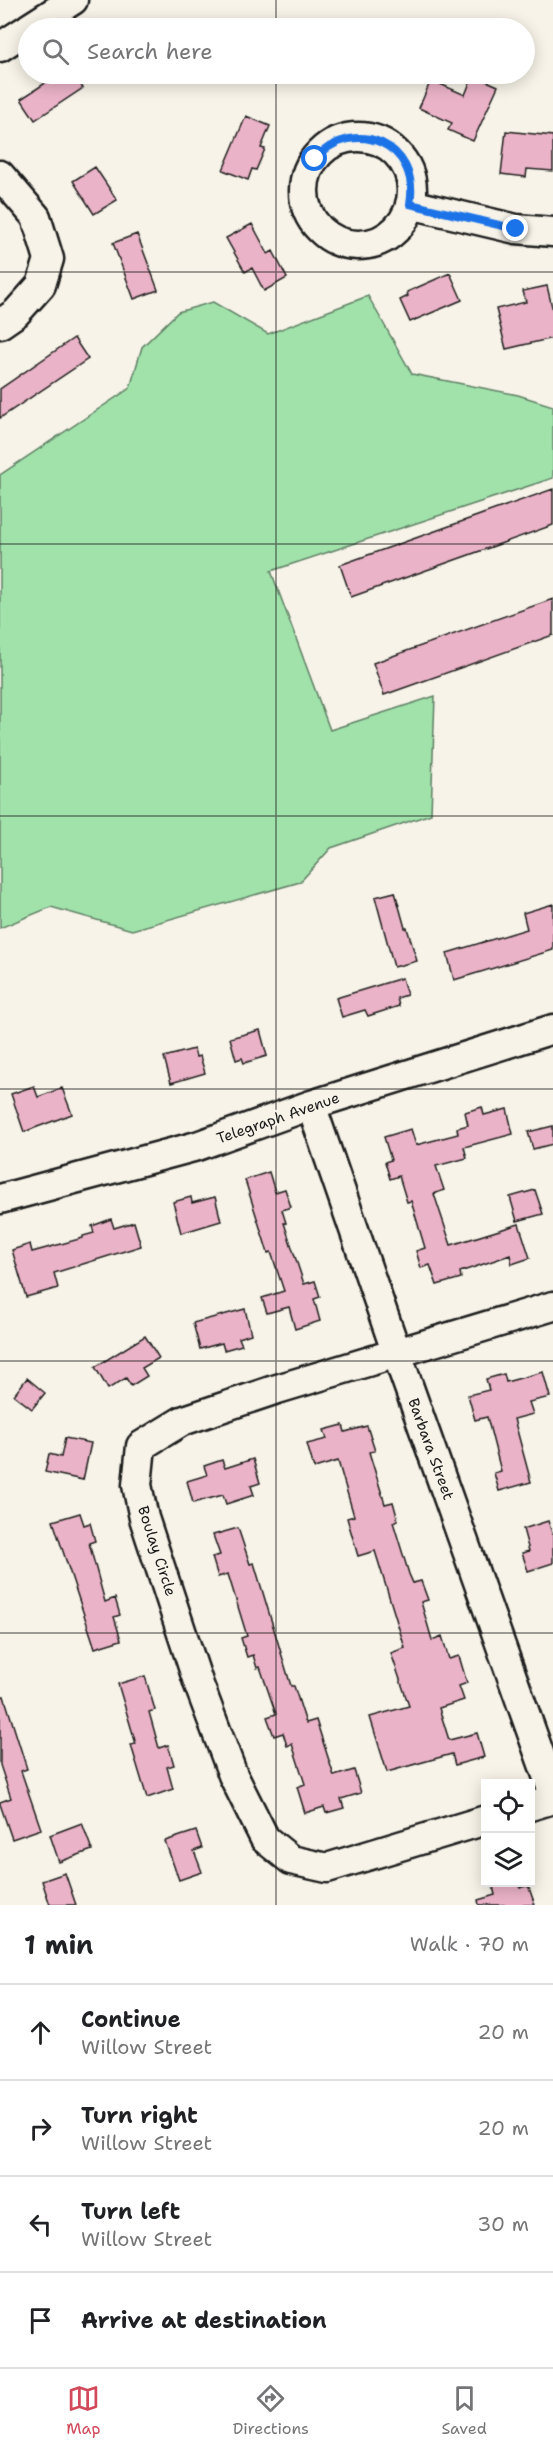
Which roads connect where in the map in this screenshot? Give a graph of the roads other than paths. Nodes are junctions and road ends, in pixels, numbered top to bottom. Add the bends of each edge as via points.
1 (73, 0) edge
2 (45, 18) edge
3 (18, 35) edge
4 (0, 47) edge
5 (0, 175) edge
6 (410, 204) dead end
7 (553, 231) edge
8 (0, 324) edge
9 (553, 1029) edge
10 (311, 1105) junction
11 (0, 1199) edge
12 (553, 1306) edge
13 (397, 1354) junction
14 (553, 1792) edge
15 (553, 1799) edge
16 (535, 1805) edge
17 (481, 1822) edge

1 - 2 street
3 - 4 street
5 - 8 street via 36,217 49,259 42,285
6 - 7 street via 516,229
9 - 10 street, Telegraph Avenue
10 - 11 street, Telegraph Avenue via 197,1146
10 - 13 street, Barbara Street
12 - 13 street, Boulay Circle
13 - 14 street, Barbara Street
13 - 17 street, Boulay Circle via 182,1421 141,1446 137,1485 144,1518 199,1685 233,1775 265,1839 291,1860 327,1868
15 - 16 street

